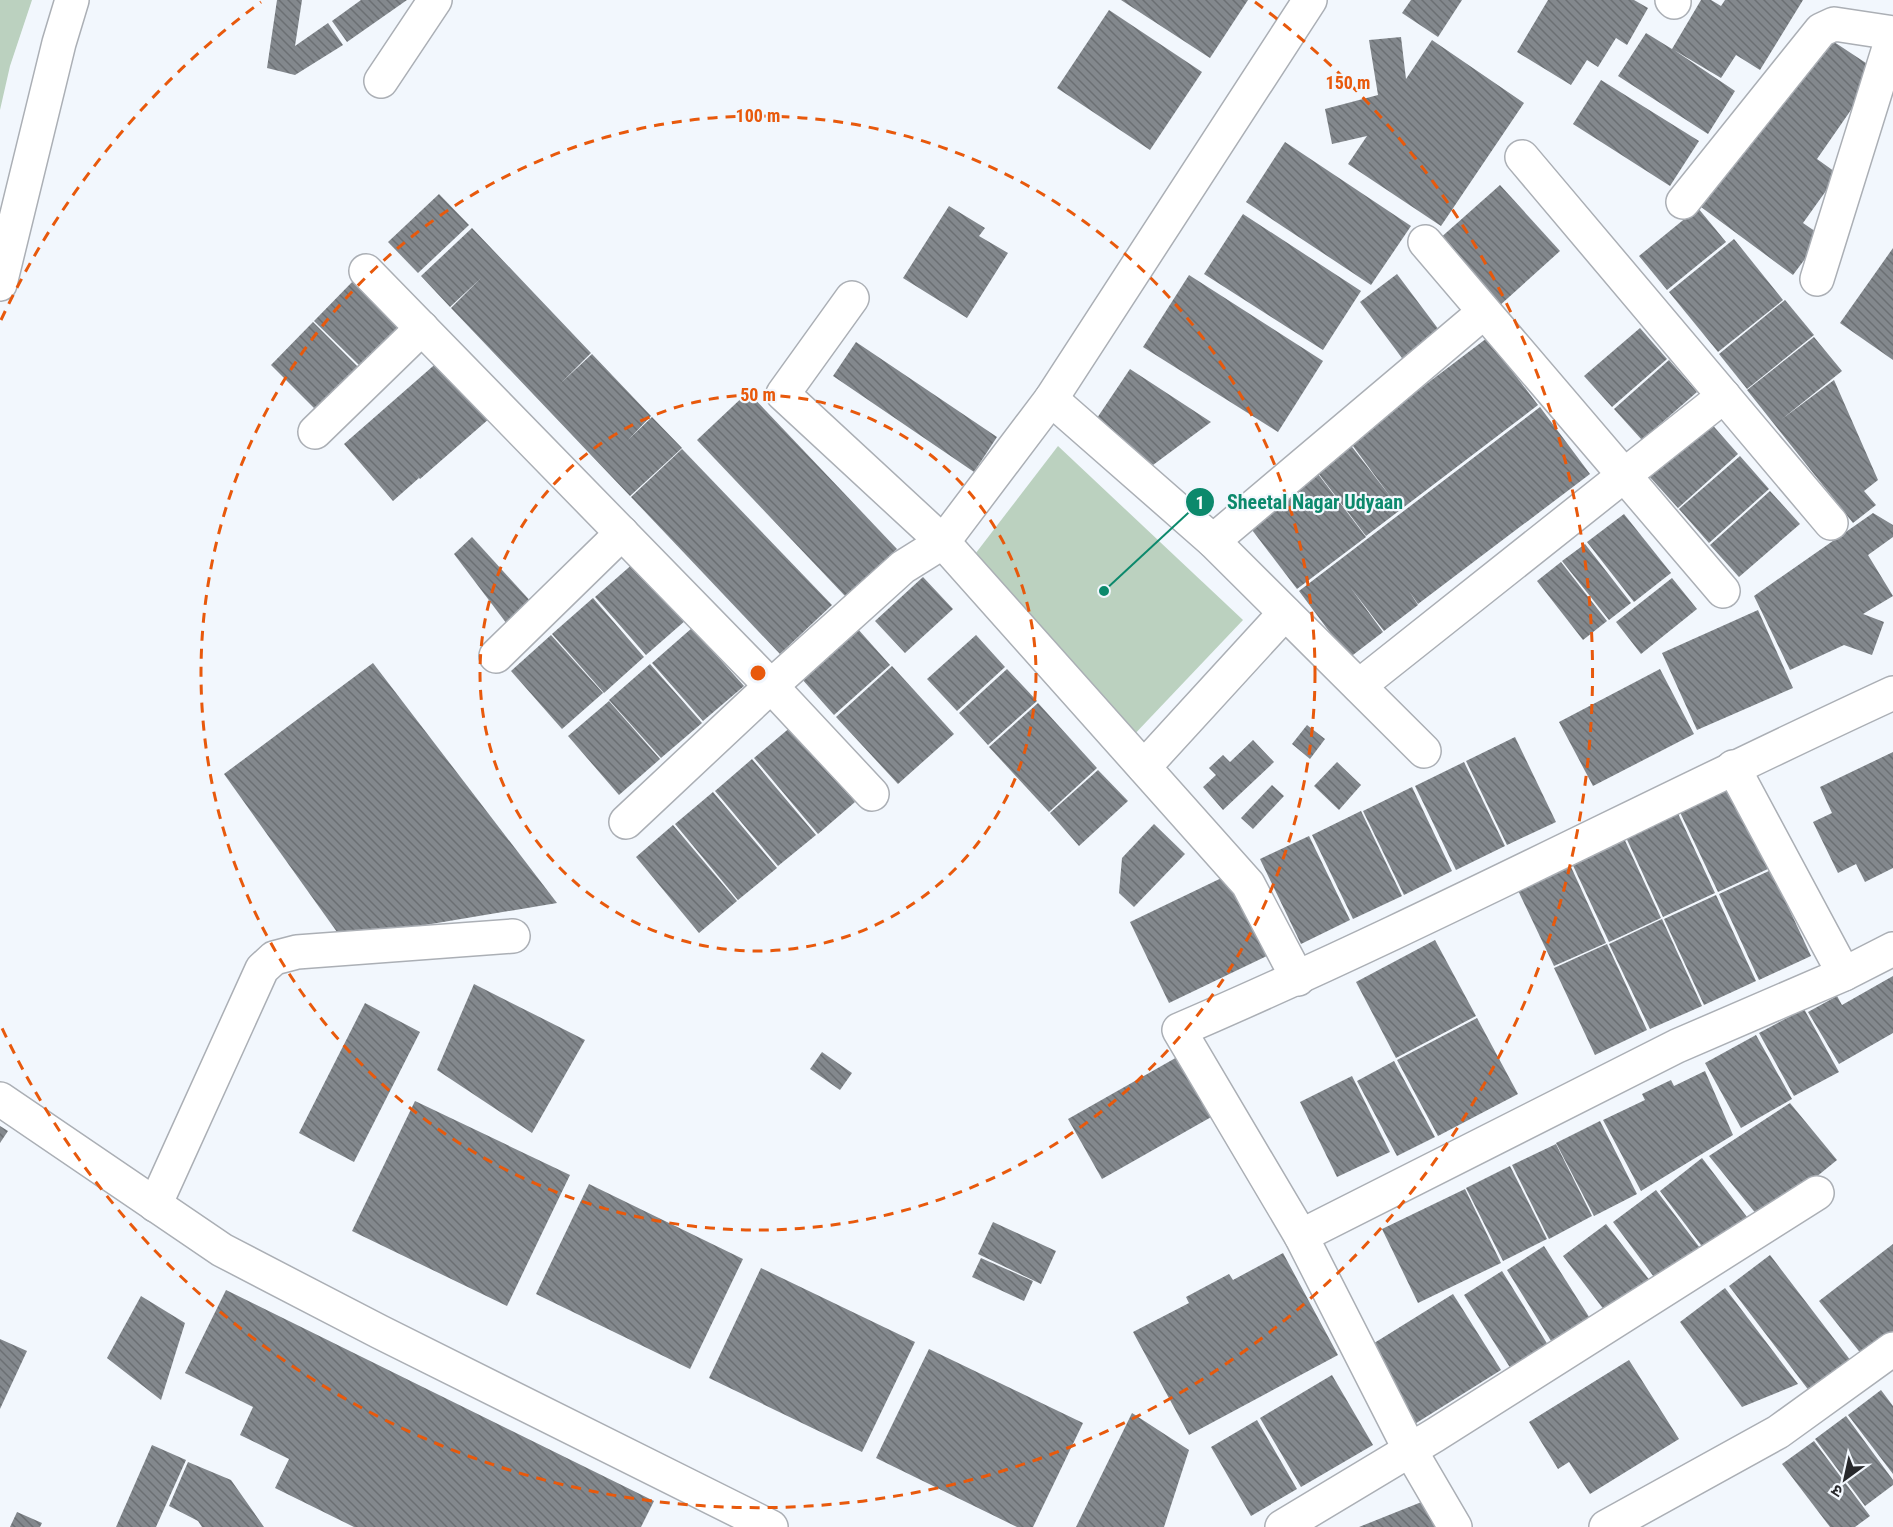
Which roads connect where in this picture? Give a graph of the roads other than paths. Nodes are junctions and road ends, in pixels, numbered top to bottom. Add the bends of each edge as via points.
1 (72, 0) edge
2 (435, 0) edge
3 (1310, 0) edge
4 (1893, 34) edge
5 (381, 81) dead end
6 (1522, 158) dead end
7 (1683, 202) dead end
8 (1425, 242) dead end
9 (366, 271) dead end
10 (1817, 279) dead end
11 (0, 284) edge
12 (852, 298) dead end
13 (1484, 312) junction
14 (422, 328) junction
15 (1724, 396) junction
16 (1051, 399) junction
17 (315, 432) dead end
18 (1623, 475) junction
19 (1831, 523) dead end
20 (622, 533) junction
21 (1212, 541) junction
22 (943, 542) junction
23 (1723, 591) dead end
24 (1285, 613) junction
25 (496, 656) dead end
26 (771, 686) junction
27 (1359, 686) junction
28 (1893, 693) edge
29 (1424, 751) dead end
30 (1144, 767) junction
31 (1733, 767) junction
32 (872, 794) dead end
33 (626, 822) dead end
34 (513, 936) dead end
35 (1893, 949) edge
36 (1844, 974) junction
37 (1298, 979) junction
38 (0, 1099) edge
39 (1816, 1193) dead end
40 (156, 1205) junction
41 (1301, 1236) junction
42 (1893, 1349) edge
43 (1410, 1450) junction
44 (771, 1527) edge
45 (1282, 1527) edge
46 (1455, 1527) edge
47 (1606, 1527) edge

1 - 11 street
2 - 5 street
3 - 16 street
4 - 7 street via 1834,24 1821,30
4 - 10 street
6 - 15 street
8 - 13 street
9 - 14 street
12 - 22 street via 783,394
13 - 18 street
13 - 21 street
14 - 17 street
14 - 20 street
15 - 18 street
15 - 19 street
16 - 21 street
16 - 22 street
18 - 23 street
18 - 27 street
20 - 25 street
20 - 26 street
21 - 24 street
22 - 26 street via 903,567
22 - 30 street
24 - 27 street
24 - 30 street
26 - 32 street
26 - 33 street
27 - 29 street
28 - 31 street
30 - 37 street via 1248,884
31 - 36 street
31 - 37 street
34 - 40 street via 297,952 274,958 262,969
35 - 36 street
36 - 41 street via 1677,1046
37 - 41 street via 1179,1030
38 - 40 street
39 - 43 street
40 - 44 street via 222,1250
41 - 43 street
42 - 47 street via 1778,1432
43 - 45 street
43 - 46 street

